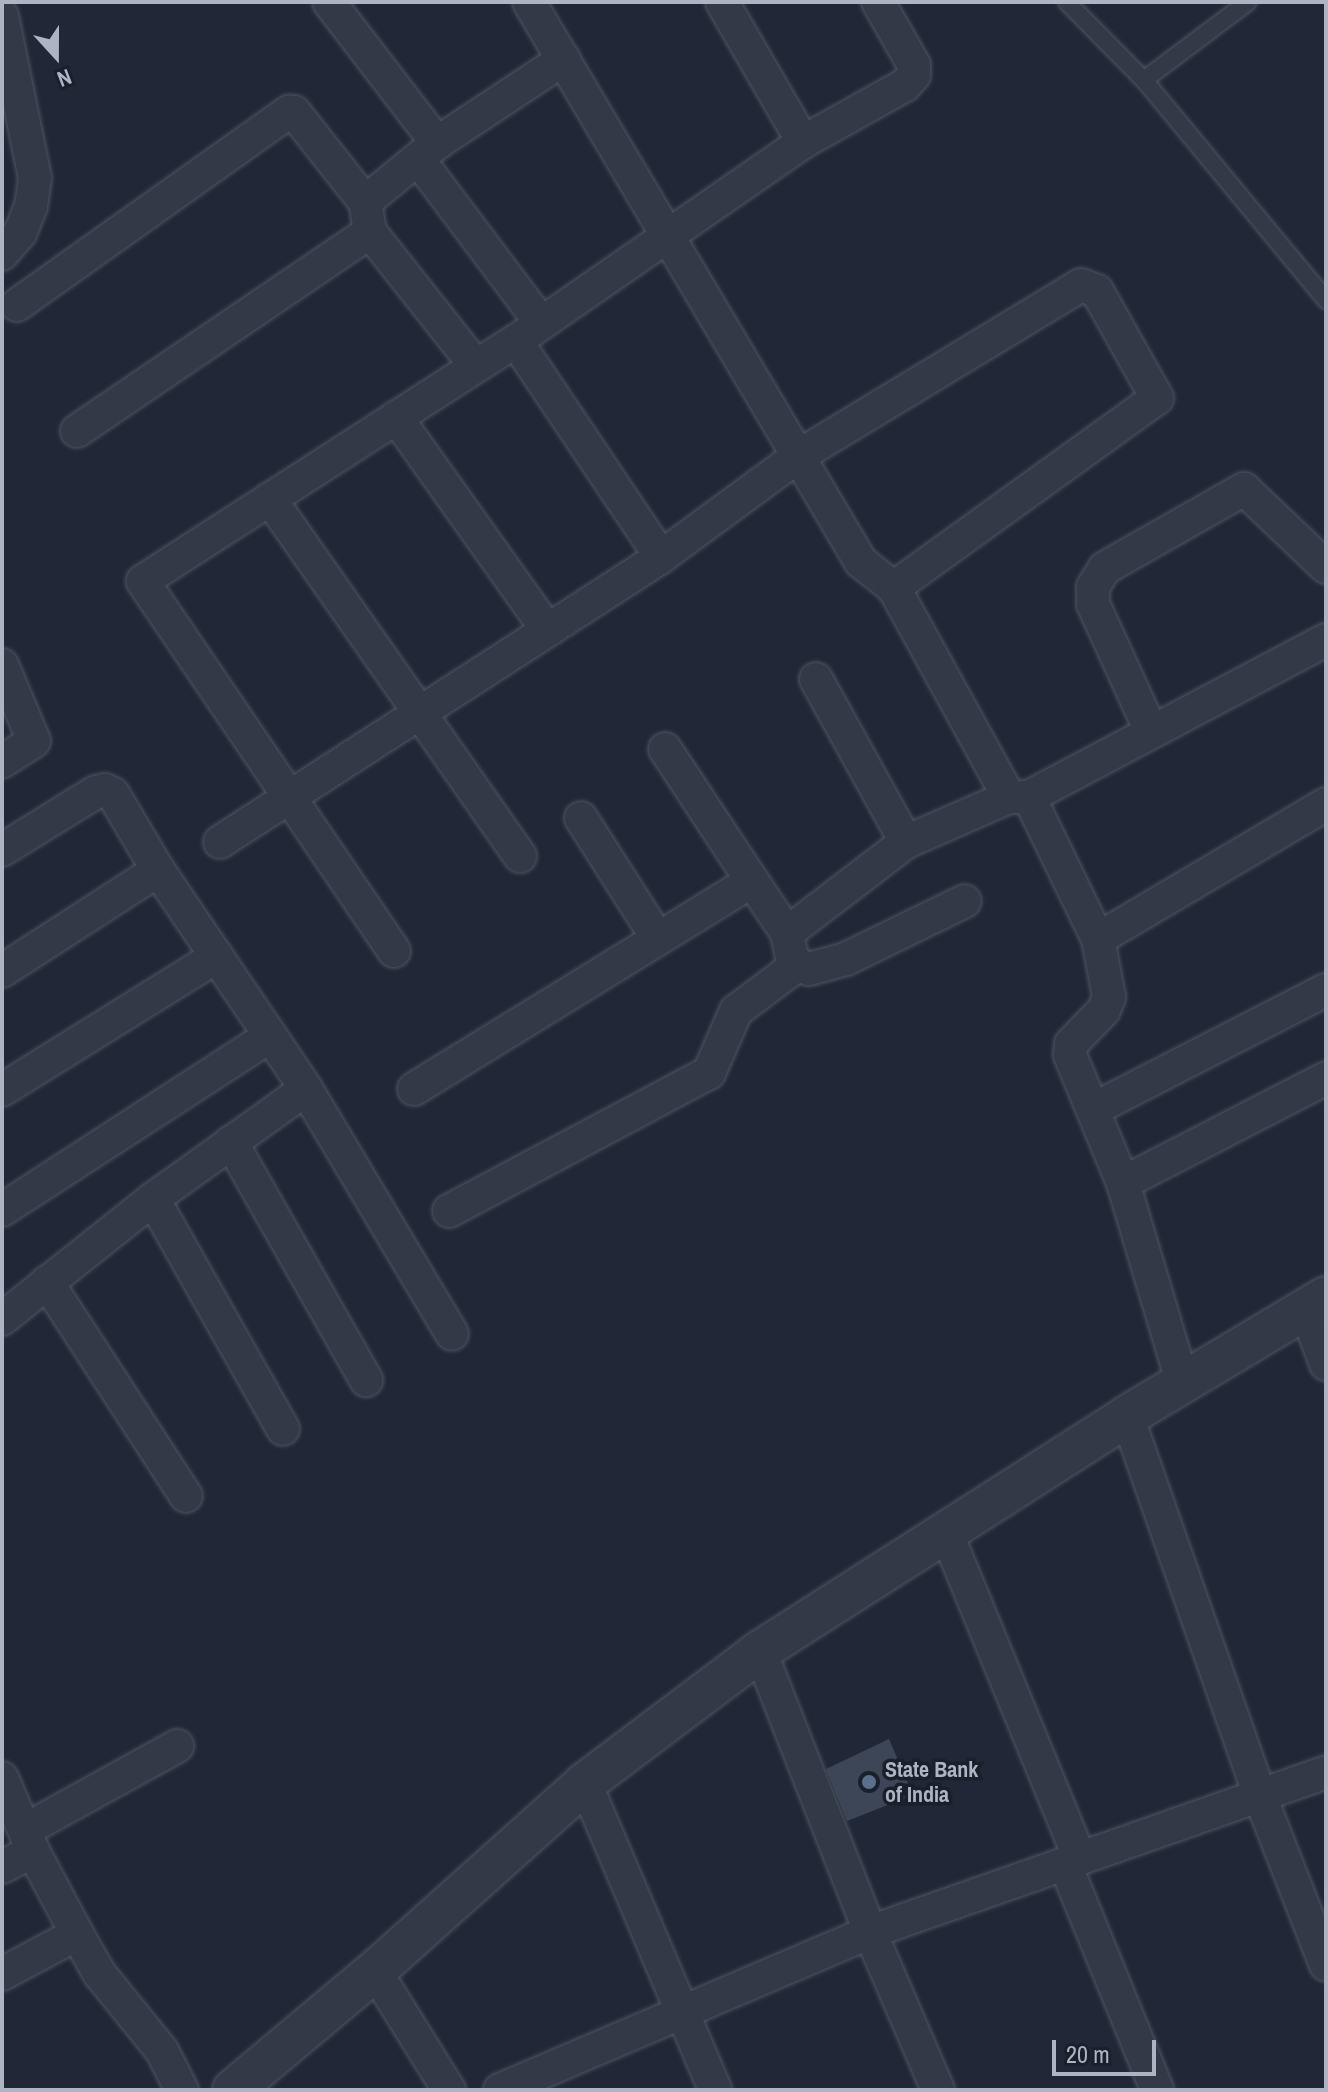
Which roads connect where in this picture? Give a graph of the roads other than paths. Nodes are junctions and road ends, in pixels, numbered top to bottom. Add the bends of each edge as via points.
1 (329, 2) edge
2 (529, 2) edge
3 (722, 2) edge
4 (878, 2) edge
5 (1067, 2) edge
6 (1248, 2) edge
7 (2, 16) edge
8 (564, 59) junction
9 (1144, 80) junction
10 (803, 142) junction
11 (428, 151) junction
12 (367, 217) junction
13 (666, 234) junction
14 (2, 254) edge
15 (1326, 300) edge
16 (17, 305) dead end
17 (528, 332) junction
18 (476, 366) junction
19 (396, 417) junction
20 (77, 431) dead end
21 (797, 457) junction
22 (270, 499) junction
23 (661, 557) junction
24 (1326, 567) edge
25 (894, 588) junction
26 (548, 631) junction
27 (1326, 640) edge
28 (2, 665) edge
29 (816, 679) dead end
30 (422, 712) junction
31 (1151, 731) junction
32 (665, 749) dead end
33 (2, 762) edge
34 (291, 796) junction
35 (1019, 797) junction
36 (1326, 804) edge
37 (581, 818) dead end
38 (220, 842) dead end
39 (906, 842) junction
40 (2, 850) edge
41 (520, 856) dead end
42 (158, 870) junction
43 (752, 881) junction
44 (965, 901) dead end
45 (658, 939) junction
46 (1098, 939) junction
47 (790, 948) junction
48 (394, 951) dead end
49 (217, 956) junction
50 (2, 971) edge
51 (1326, 990) edge
52 (270, 1036) junction
53 (1326, 1078) edge
54 (306, 1089) junction
55 (414, 1089) dead end
56 (2, 1090) edge
57 (1094, 1109) junction
58 (231, 1142) junction
59 (1123, 1183) junction
60 (153, 1199) junction
61 (2, 1210) edge
62 (449, 1211) dead end
63 (47, 1282) junction
64 (1315, 1302) edge
65 (2, 1319) edge
66 (452, 1334) dead end
67 (1326, 1364) edge
68 (366, 1380) dead end
69 (1183, 1384) junction
70 (1127, 1416) junction
71 (283, 1429) dead end
72 (186, 1496) dead end
73 (946, 1532) junction
74 (760, 1651) junction
75 (177, 1746) dead end
76 (1326, 1772) edge
77 (2, 1778) edge
78 (585, 1783) junction
79 (1260, 1796) junction
80 (29, 1840) junction
81 (1072, 1861) junction
82 (2, 1867) edge
83 (870, 1932) junction
84 (77, 1934) junction
85 (1326, 1965) edge
86 (375, 1971) junction
87 (2, 1974) edge
88 (679, 2011) junction
89 (182, 2090) edge
90 (233, 2090) edge
91 (449, 2090) edge
92 (500, 2090) edge
93 (715, 2090) edge
94 (938, 2090) edge
95 (1157, 2090) edge

1 - 11 street
2 - 8 street
3 - 10 street
4 - 10 street via 914,65 914,75
5 - 9 lane
6 - 9 lane
7 - 14 street via 35,178 20,233
8 - 11 street
8 - 13 street
9 - 15 lane
10 - 13 street
11 - 12 street
11 - 17 street
12 - 16 street via 294,112 289,112
12 - 18 street
12 - 20 street
13 - 17 street
13 - 21 street
17 - 18 street
17 - 23 street
18 - 19 street
19 - 22 street
19 - 26 street
21 - 23 street
21 - 25 street via 861,562
21 - 25 street via 1081,285 1097,291 1156,392 1153,404
22 - 30 street
22 - 34 street via 143,581
23 - 26 street
24 - 31 street via 1244,489 1105,568 1093,587 1093,604
25 - 35 street
26 - 30 street
27 - 31 street
28 - 33 street via 34,741
29 - 39 street
30 - 34 street
30 - 41 street
31 - 35 street
32 - 43 street
34 - 38 street
34 - 48 street
35 - 39 street
35 - 46 street
36 - 46 street
37 - 45 street
39 - 47 street
40 - 42 street via 105,790 113,794
42 - 49 street
42 - 50 street
43 - 45 street
43 - 47 street
44 - 47 street via 817,969 803,968
45 - 55 street
46 - 57 street via 1109,997 1070,1049
47 - 62 street via 788,972 736,1011 709,1073
49 - 52 street
49 - 56 street
51 - 57 street
52 - 54 street
52 - 61 street
53 - 59 street
54 - 58 street
54 - 66 street
57 - 59 street
58 - 60 street
58 - 68 street
59 - 69 street
60 - 63 street
60 - 71 street
63 - 65 street
63 - 72 street
64 - 67 street
64 - 69 street
69 - 70 street
70 - 73 street
70 - 79 street
73 - 74 street
73 - 81 street
74 - 78 street
74 - 83 street
75 - 80 street
76 - 79 street
77 - 80 street
78 - 86 street
78 - 88 street
79 - 81 street
79 - 85 street
80 - 82 street
80 - 84 street
81 - 83 street
81 - 95 street
83 - 88 street
83 - 94 street
84 - 87 street
84 - 89 street via 99,1973 162,2051
86 - 90 street
86 - 91 street
88 - 92 street
88 - 93 street

